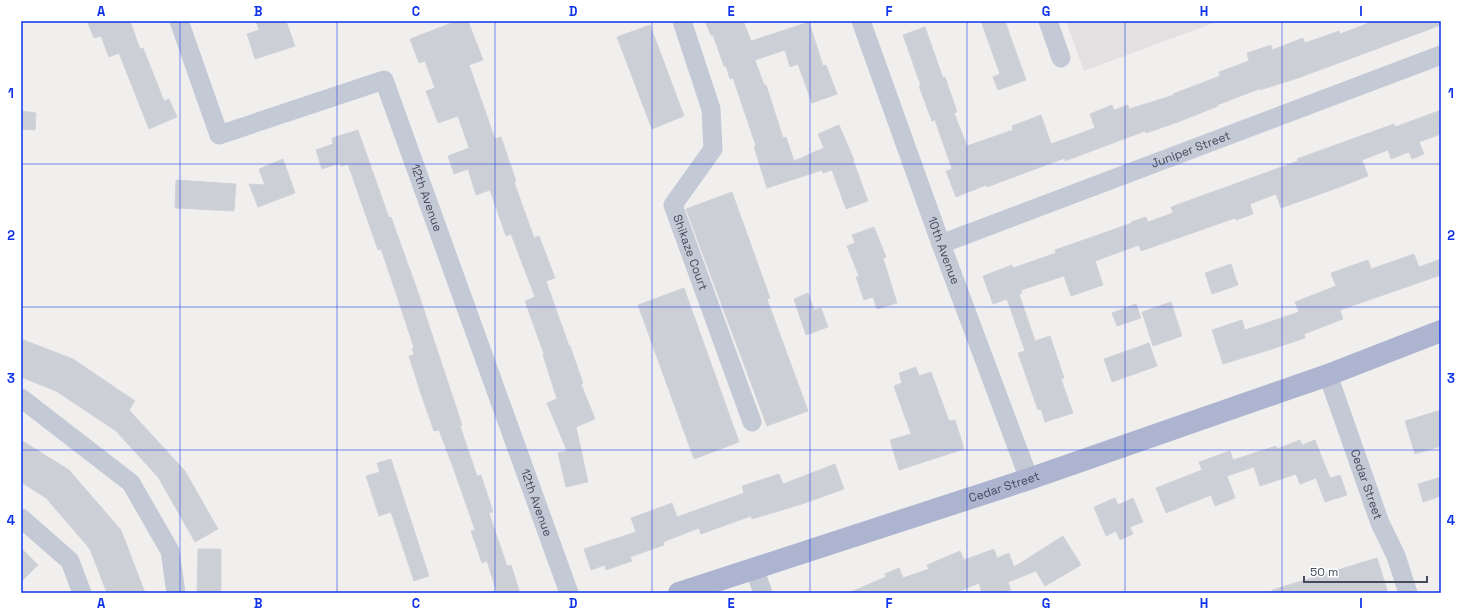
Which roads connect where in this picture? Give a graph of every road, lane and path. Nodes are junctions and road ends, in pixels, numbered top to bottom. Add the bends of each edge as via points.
1 (179, 21) edge
2 (682, 21) edge
3 (861, 21) edge
4 (1048, 21) edge
5 (1441, 55) edge
6 (1061, 58) dead end
7 (941, 244) junction
8 (1441, 331) edge
9 (1441, 342) edge
10 (1328, 375) junction
11 (21, 398) edge
12 (752, 422) dead end
13 (1029, 479) junction
14 (21, 518) edge
15 (754, 568) junction
16 (82, 593) edge
17 (176, 593) edge
18 (569, 593) edge
19 (678, 593) edge
20 (763, 593) edge
21 (1408, 593) edge

1 - 18 street, 12th Avenue via 219,135 384,80
2 - 12 street, Shikaze Court via 711,109 713,149 673,205
3 - 7 street, 10th Avenue
4 - 6 street
5 - 7 street, Juniper Street
7 - 13 street, 10th Avenue
8 - 10 main road, Cedar Street
9 - 10 main road, Cedar Street
10 - 13 main road, Cedar Street
10 - 21 street, Cedar Street via 1380,523 1396,556
11 - 17 street via 132,483 170,551
13 - 15 main road, Cedar Street
14 - 16 street via 70,561
15 - 19 main road, Cedar Street
15 - 20 street

